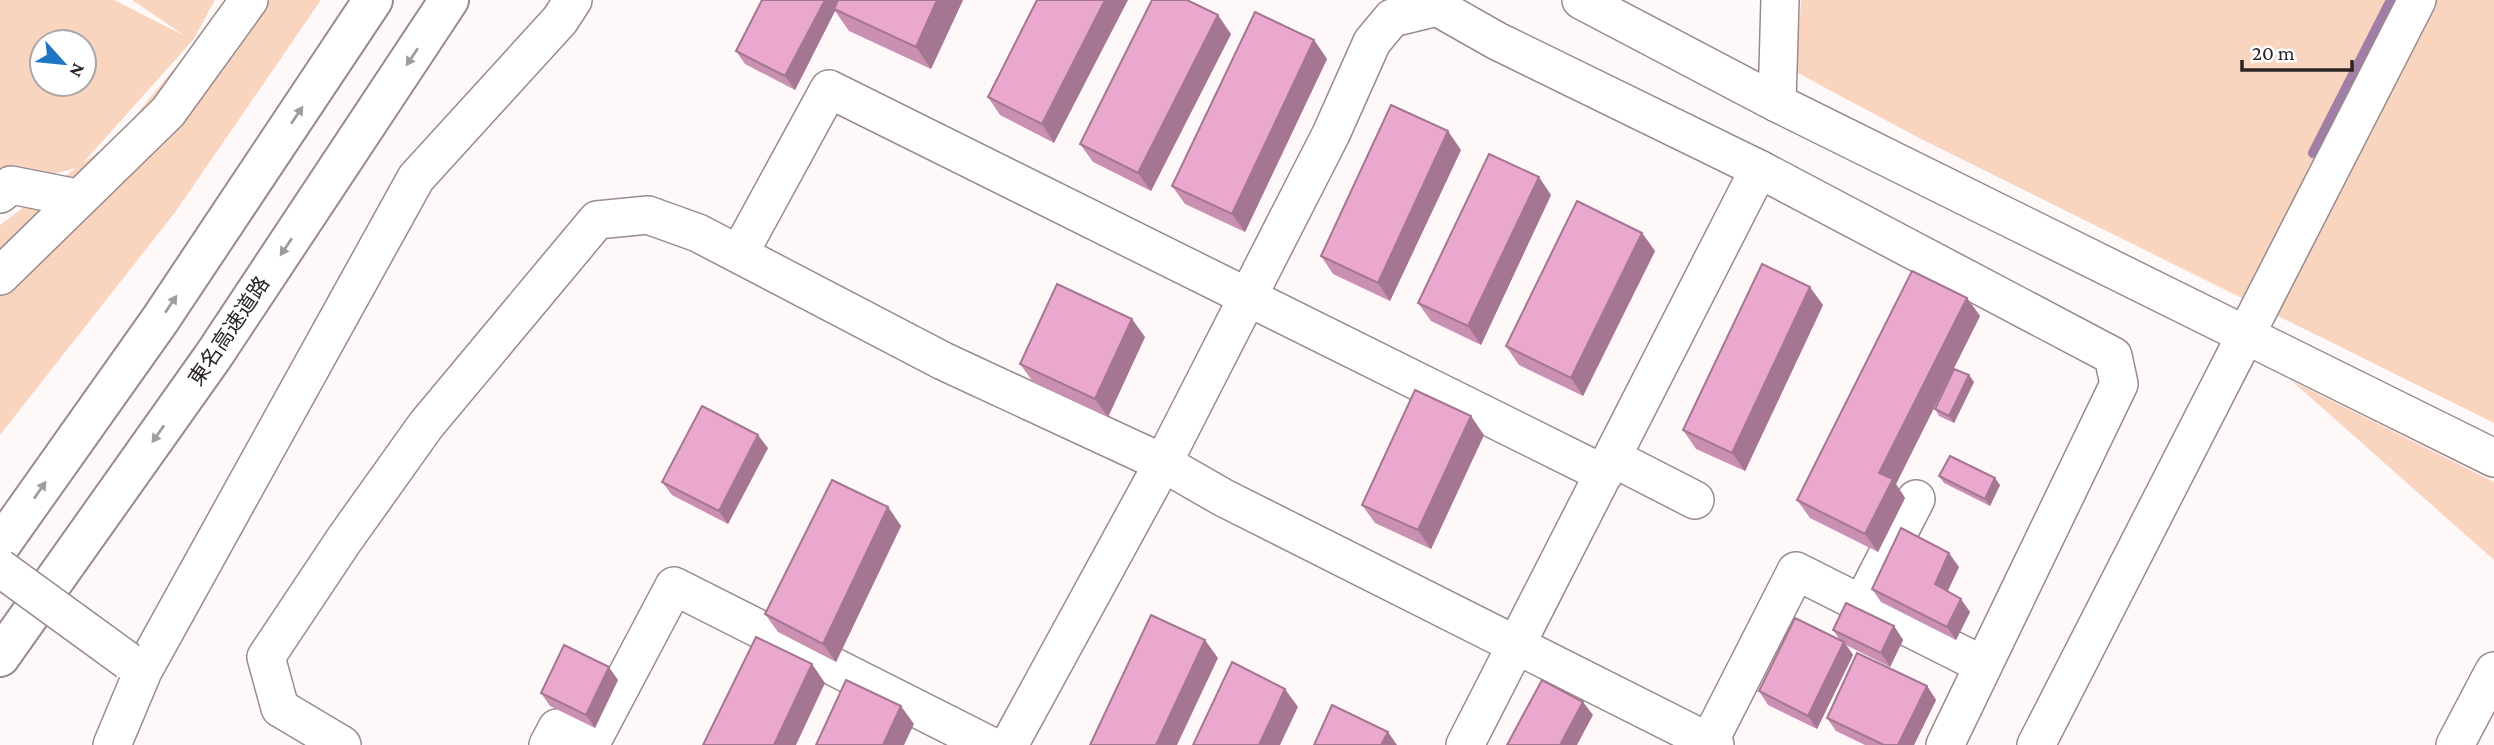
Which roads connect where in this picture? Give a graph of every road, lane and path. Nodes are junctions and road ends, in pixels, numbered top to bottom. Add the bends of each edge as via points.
1 (249, 0) edge
2 (373, 0) edge
3 (449, 0) edge
4 (573, 0) edge
5 (1581, 0) edge
6 (1780, 0) edge
7 (2417, 0) edge
8 (1622, 10) edge
9 (1777, 103) junction
10 (1759, 169) junction
11 (0, 194) edge
12 (77, 198) junction
13 (739, 254) junction
14 (0, 276) edge
15 (1247, 298) junction
16 (2245, 334) junction
17 (2494, 458) edge
18 (1163, 463) junction
19 (1608, 466) junction
20 (1916, 499) dead end
21 (1695, 500) dead end
22 (0, 546) edge
23 (0, 568) edge
24 (1862, 604) junction
25 (1518, 644) junction
26 (0, 657) edge
27 (1983, 665) junction
28 (136, 666) junction
29 (2494, 671) edge
30 (1712, 744) edge
31 (112, 745) edge
32 (342, 745) edge
33 (548, 745) edge
34 (589, 745) edge
35 (989, 745) edge
36 (1009, 745) edge
37 (1465, 745) edge
38 (1945, 745) edge
39 (2036, 745) edge
40 (2455, 745) edge

1 - 12 street via 168,113
22 -> 2 highway via 160,320
3 -> 26 highway, 東名高速道路 via 214,355
4 - 28 street via 416,178
5 - 8 street
6 - 9 street
7 - 16 street
8 - 9 street
9 - 16 street
10 - 15 street via 1437,7 1415,11 1392,18 1372,41 1331,134
10 - 19 street
10 - 27 street via 2113,356 2119,384
11 - 12 street via 10,185
12 - 14 street
13 - 15 street via 829,89
13 - 18 street via 943,361
13 - 32 street via 648,215 597,220 426,425 266,657 280,708
15 - 18 street
15 - 19 street
16 - 17 street
16 - 39 street
18 - 25 street
18 - 36 street
19 - 21 street
19 - 25 street
20 - 24 street
23 - 28 street, bridge
24 - 27 street
24 - 30 street via 1796,571
25 - 30 street
25 - 37 street
27 - 38 street
28 - 31 street
29 - 40 street
33 - 34 street via 557,728
34 - 35 street via 674,586

